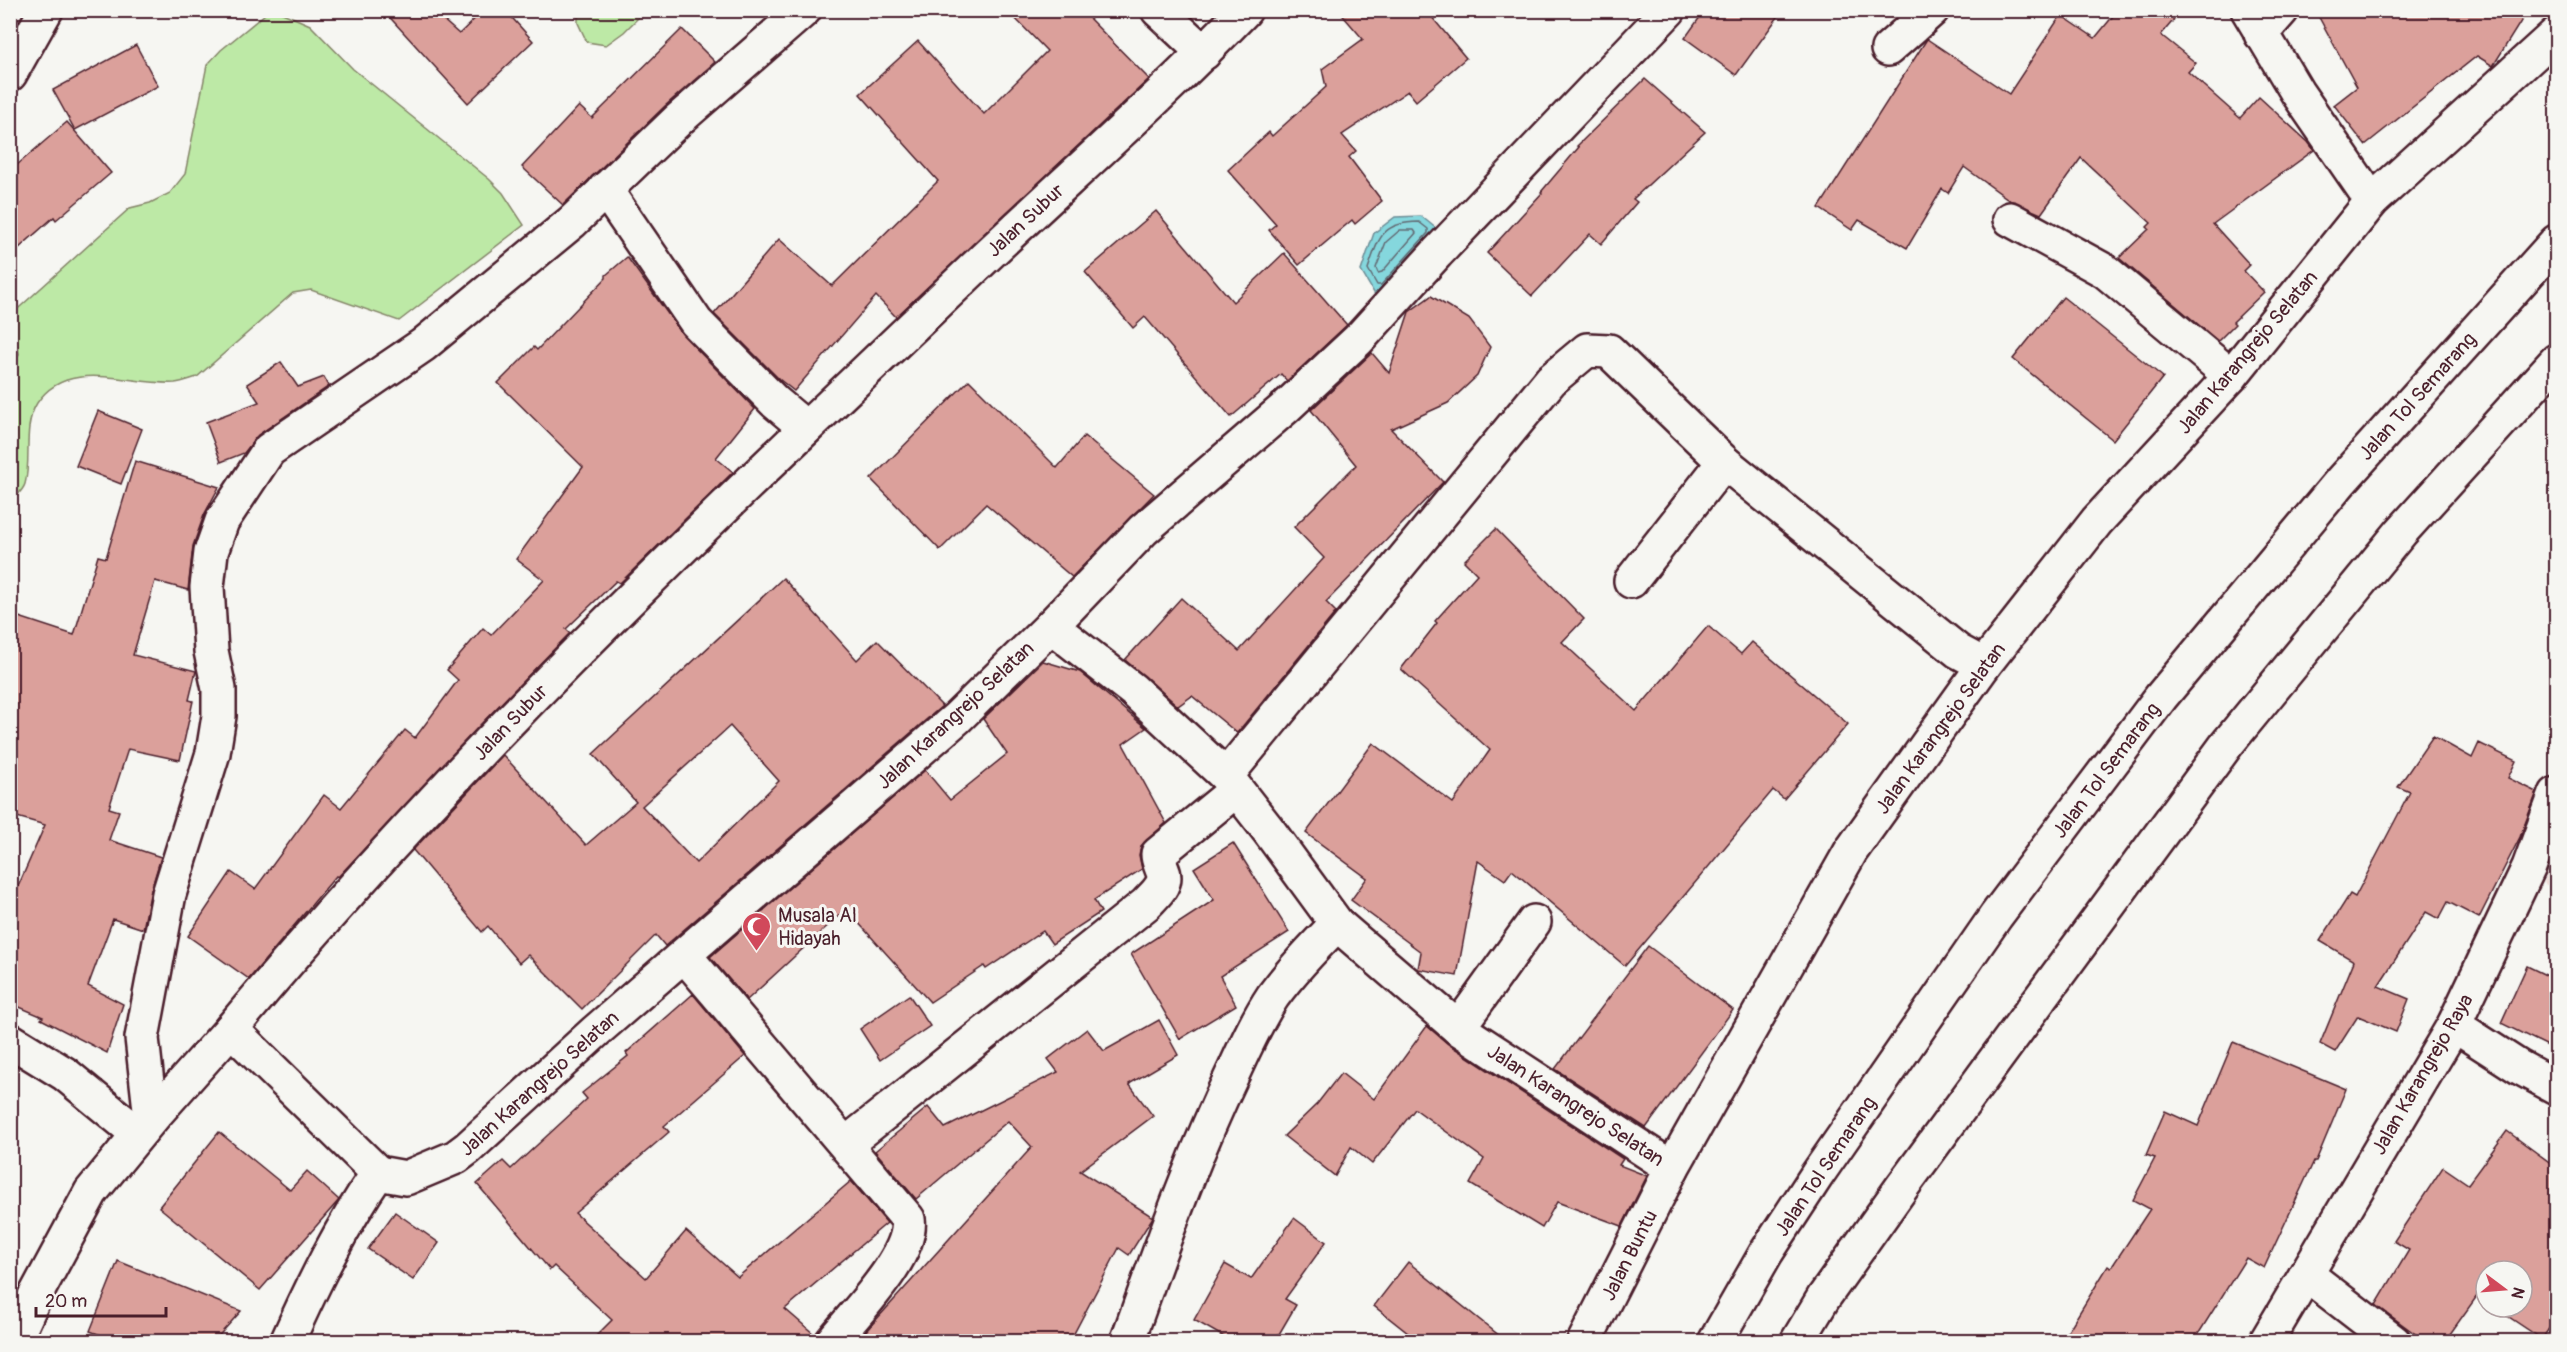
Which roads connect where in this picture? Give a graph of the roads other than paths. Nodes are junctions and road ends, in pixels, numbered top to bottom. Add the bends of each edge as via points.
1 (46, 10) edge
2 (804, 10) edge
3 (1158, 10) edge
4 (1245, 10) edge
5 (1669, 10) edge
6 (1932, 10) edge
7 (2264, 18) edge
8 (2556, 34) edge
9 (1888, 49) dead end
10 (1204, 53) junction
11 (10, 74) edge
12 (605, 189) junction
13 (2372, 201) junction
14 (2010, 219) dead end
15 (2556, 242) edge
16 (2556, 361) edge
17 (2231, 376) junction
18 (806, 429) junction
19 (1724, 462) junction
20 (1631, 581) dead end
21 (1051, 626) junction
22 (1984, 665) junction
23 (1231, 783) junction
24 (2556, 795) edge
25 (1534, 921) dead end
26 (1337, 924) junction
27 (685, 956) junction
28 (2454, 1025) junction
29 (1458, 1028) junction
30 (231, 1029) junction
31 (10, 1040) edge
32 (2556, 1087) edge
33 (144, 1126) junction
34 (846, 1144) junction
35 (1672, 1168) junction
36 (378, 1173) junction
37 (2306, 1274) junction
38 (22, 1295) edge
39 (14, 1341) edge
40 (287, 1341) edge
41 (832, 1341) edge
42 (1127, 1341) edge
43 (1584, 1341) edge
44 (1715, 1341) edge
45 (1797, 1341) edge
46 (2266, 1341) edge
47 (2394, 1341) edge

1 - 11 main road
2 - 12 main road
3 - 10 main road
4 - 10 main road, Jalan Subur
5 - 21 main road via 1358,340 1143,530
6 - 9 main road
7 - 13 main road via 2347,167
8 - 13 main road, Jalan Karangrejo Selatan
10 - 18 main road, Jalan Subur
12 - 18 main road via 696,322
12 - 33 main road via 572,222 423,345 269,450 222,521 211,552 207,587 219,716 213,753 169,894 142,1038
13 - 17 main road, Jalan Karangrejo Selatan
14 - 17 main road via 2104,272
15 - 44 main road, Jalan Tol Semarang via 2341,481 2161,697 1996,916 1817,1175
16 - 45 main road via 2401,531 2227,744 1902,1187
17 - 22 main road, Jalan Karangrejo Selatan via 2097,521
18 - 30 main road, Jalan Subur via 598,630 352,888
19 - 20 main road
19 - 22 main road via 1958,651
19 - 23 main road via 1610,351 1587,350 1551,380 1478,466
21 - 23 main road, Jalan Karangrejo Selatan via 1134,690
21 - 27 main road, Jalan Karangrejo Selatan via 957,718
22 - 35 main road, Jalan Karangrejo Selatan via 1851,851
23 - 26 main road, Jalan Karangrejo Selatan
23 - 34 main road via 1158,854 1163,884 1146,904
24 - 28 main road, Jalan Karangrejo Raya via 2529,867
25 - 29 main road
26 - 29 main road, Jalan Karangrejo Selatan
26 - 42 main road via 1295,967 1252,1032 1216,1108
27 - 34 main road
27 - 36 main road, Jalan Karangrejo Selatan via 456,1157 406,1178
28 - 32 main road
28 - 37 main road, Jalan Karangrejo Raya
29 - 35 main road, Jalan Karangrejo Selatan
30 - 33 main road
30 - 36 main road
31 - 33 main road
33 - 38 main road via 91,1192
34 - 41 main road via 902,1210 910,1229 905,1247 891,1268
35 - 43 main road, Jalan Buntu
36 - 40 main road via 324,1260
37 - 46 main road, Jalan Karangrejo Raya
37 - 47 main road
38 - 39 main road

